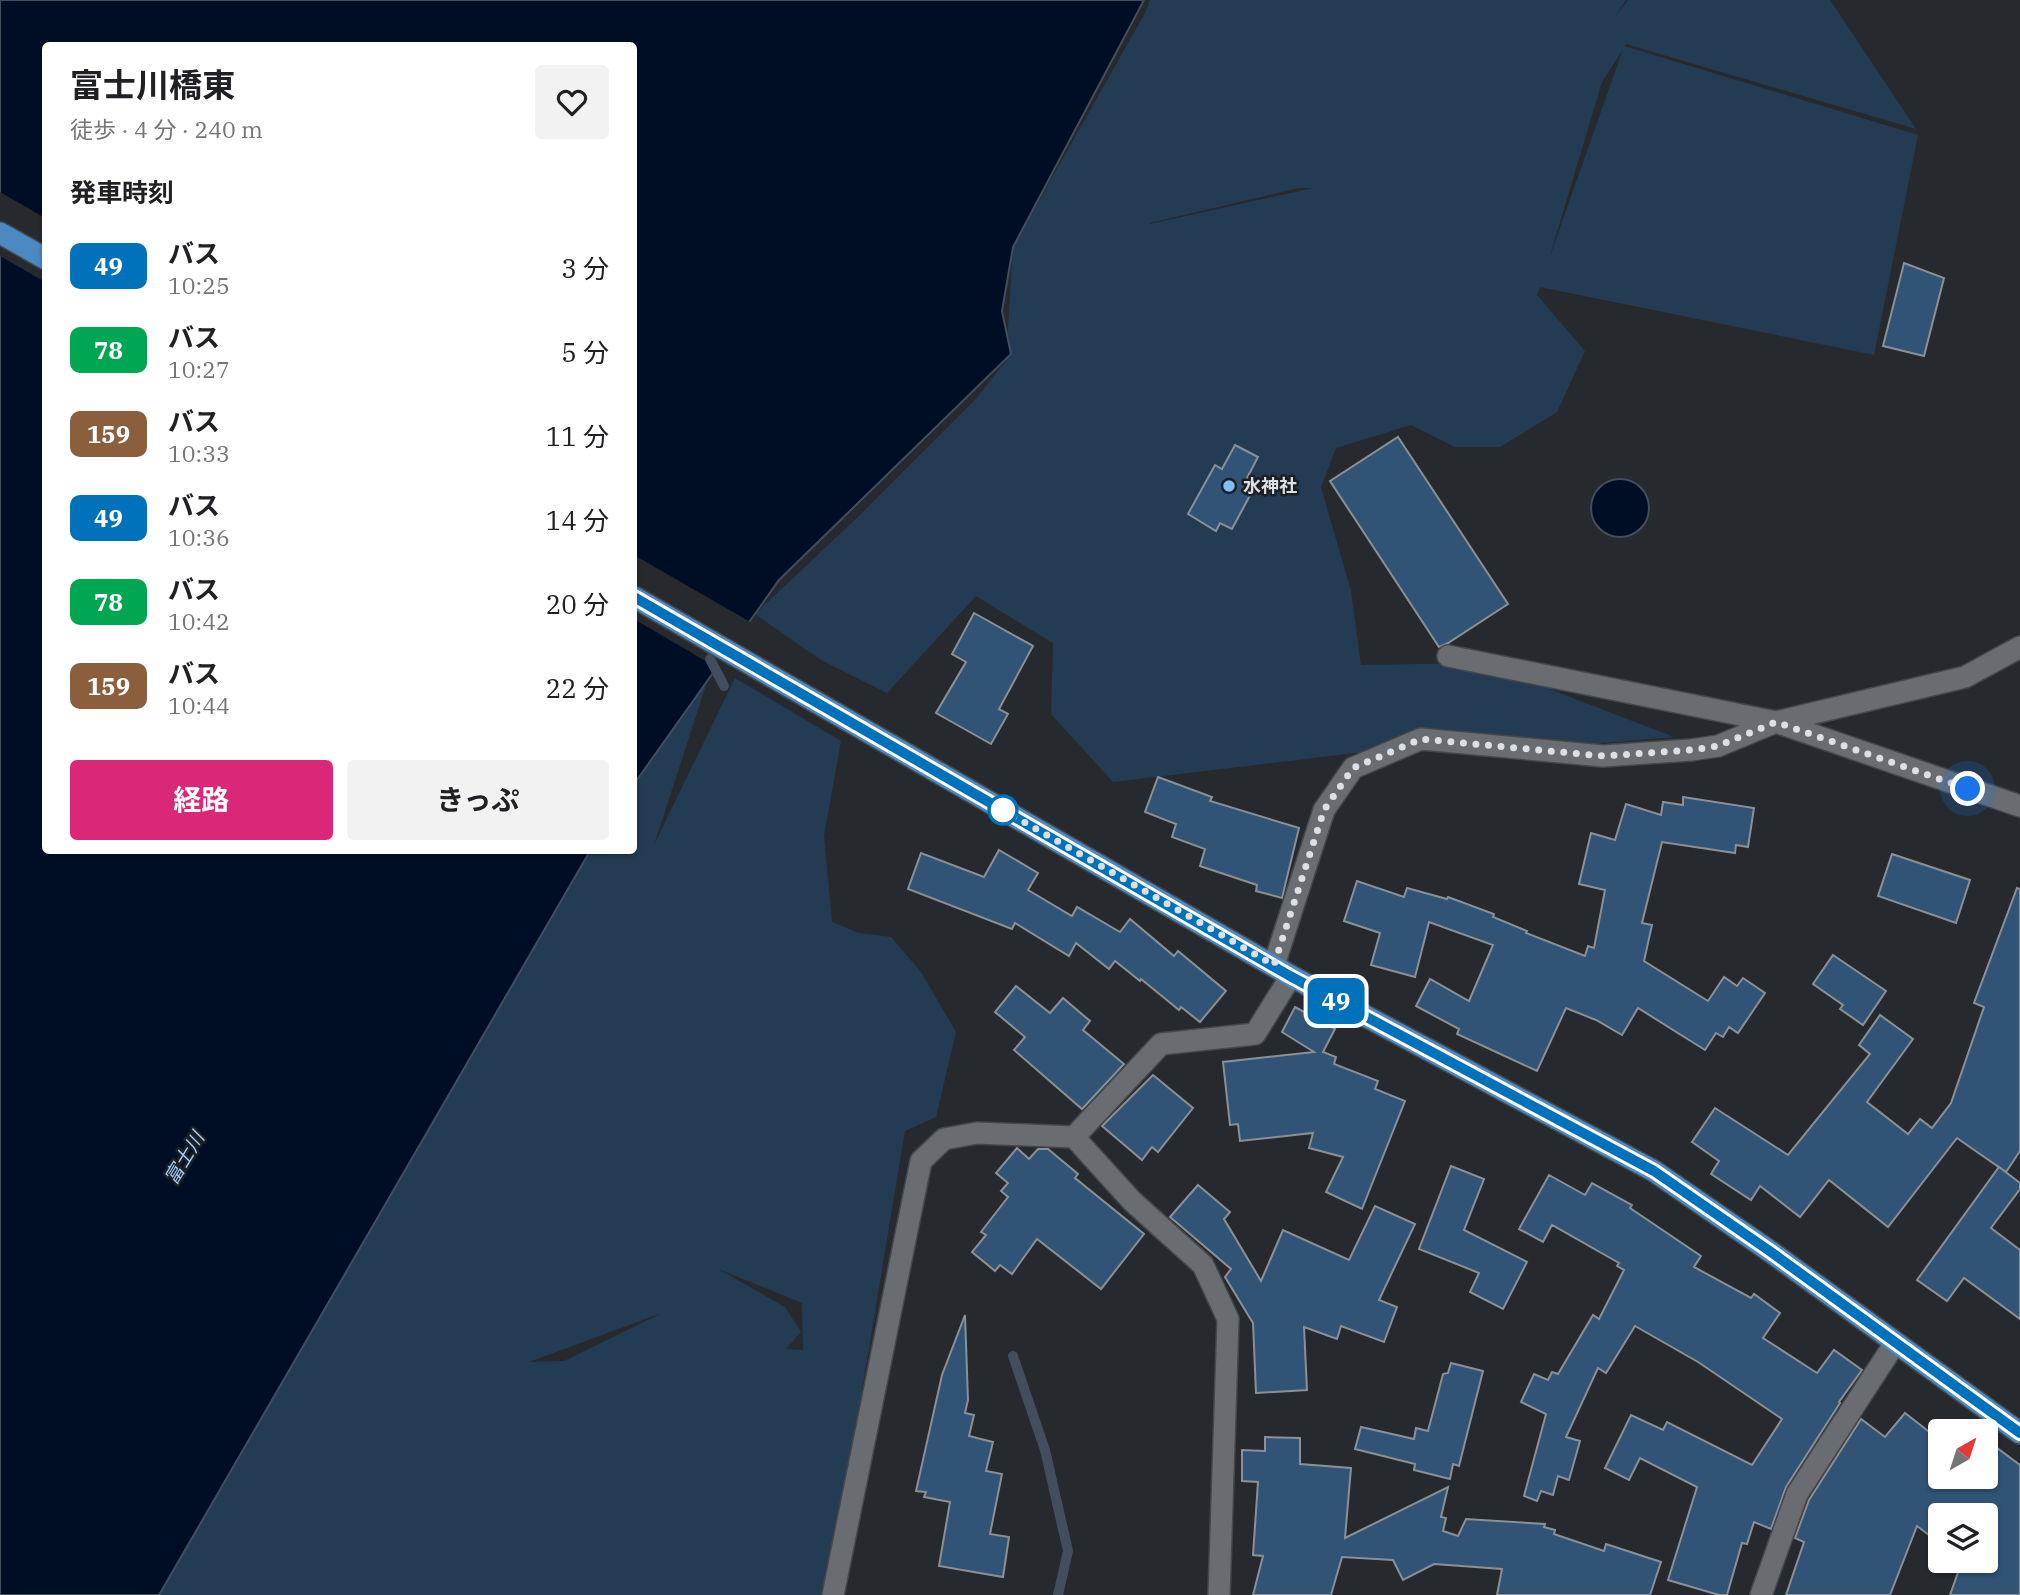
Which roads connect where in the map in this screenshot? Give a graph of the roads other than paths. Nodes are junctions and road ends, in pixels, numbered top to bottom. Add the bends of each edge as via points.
1 (0, 233) edge
2 (42, 257) edge
3 (637, 599) edge
4 (2020, 647) edge
5 (1448, 656) dead end
6 (1776, 722) junction
7 (2020, 806) edge
8 (1282, 970) junction
9 (1074, 1136) junction
10 (1895, 1343) junction
11 (2020, 1433) edge
12 (833, 1595) edge
13 (1219, 1595) edge
14 (1761, 1595) edge

1 - 2 main road
3 - 8 main road
4 - 6 street via 1965,677
5 - 6 street
6 - 7 street
6 - 8 street via 1718,746 1603,756 1421,739 1353,768 1324,810
8 - 9 street via 1255,1034 1161,1044
8 - 10 main road via 1654,1171
9 - 12 street via 977,1133 944,1139 921,1161
9 - 13 street via 1132,1201 1203,1265 1228,1319
10 - 11 main road
10 - 14 street via 1797,1494

